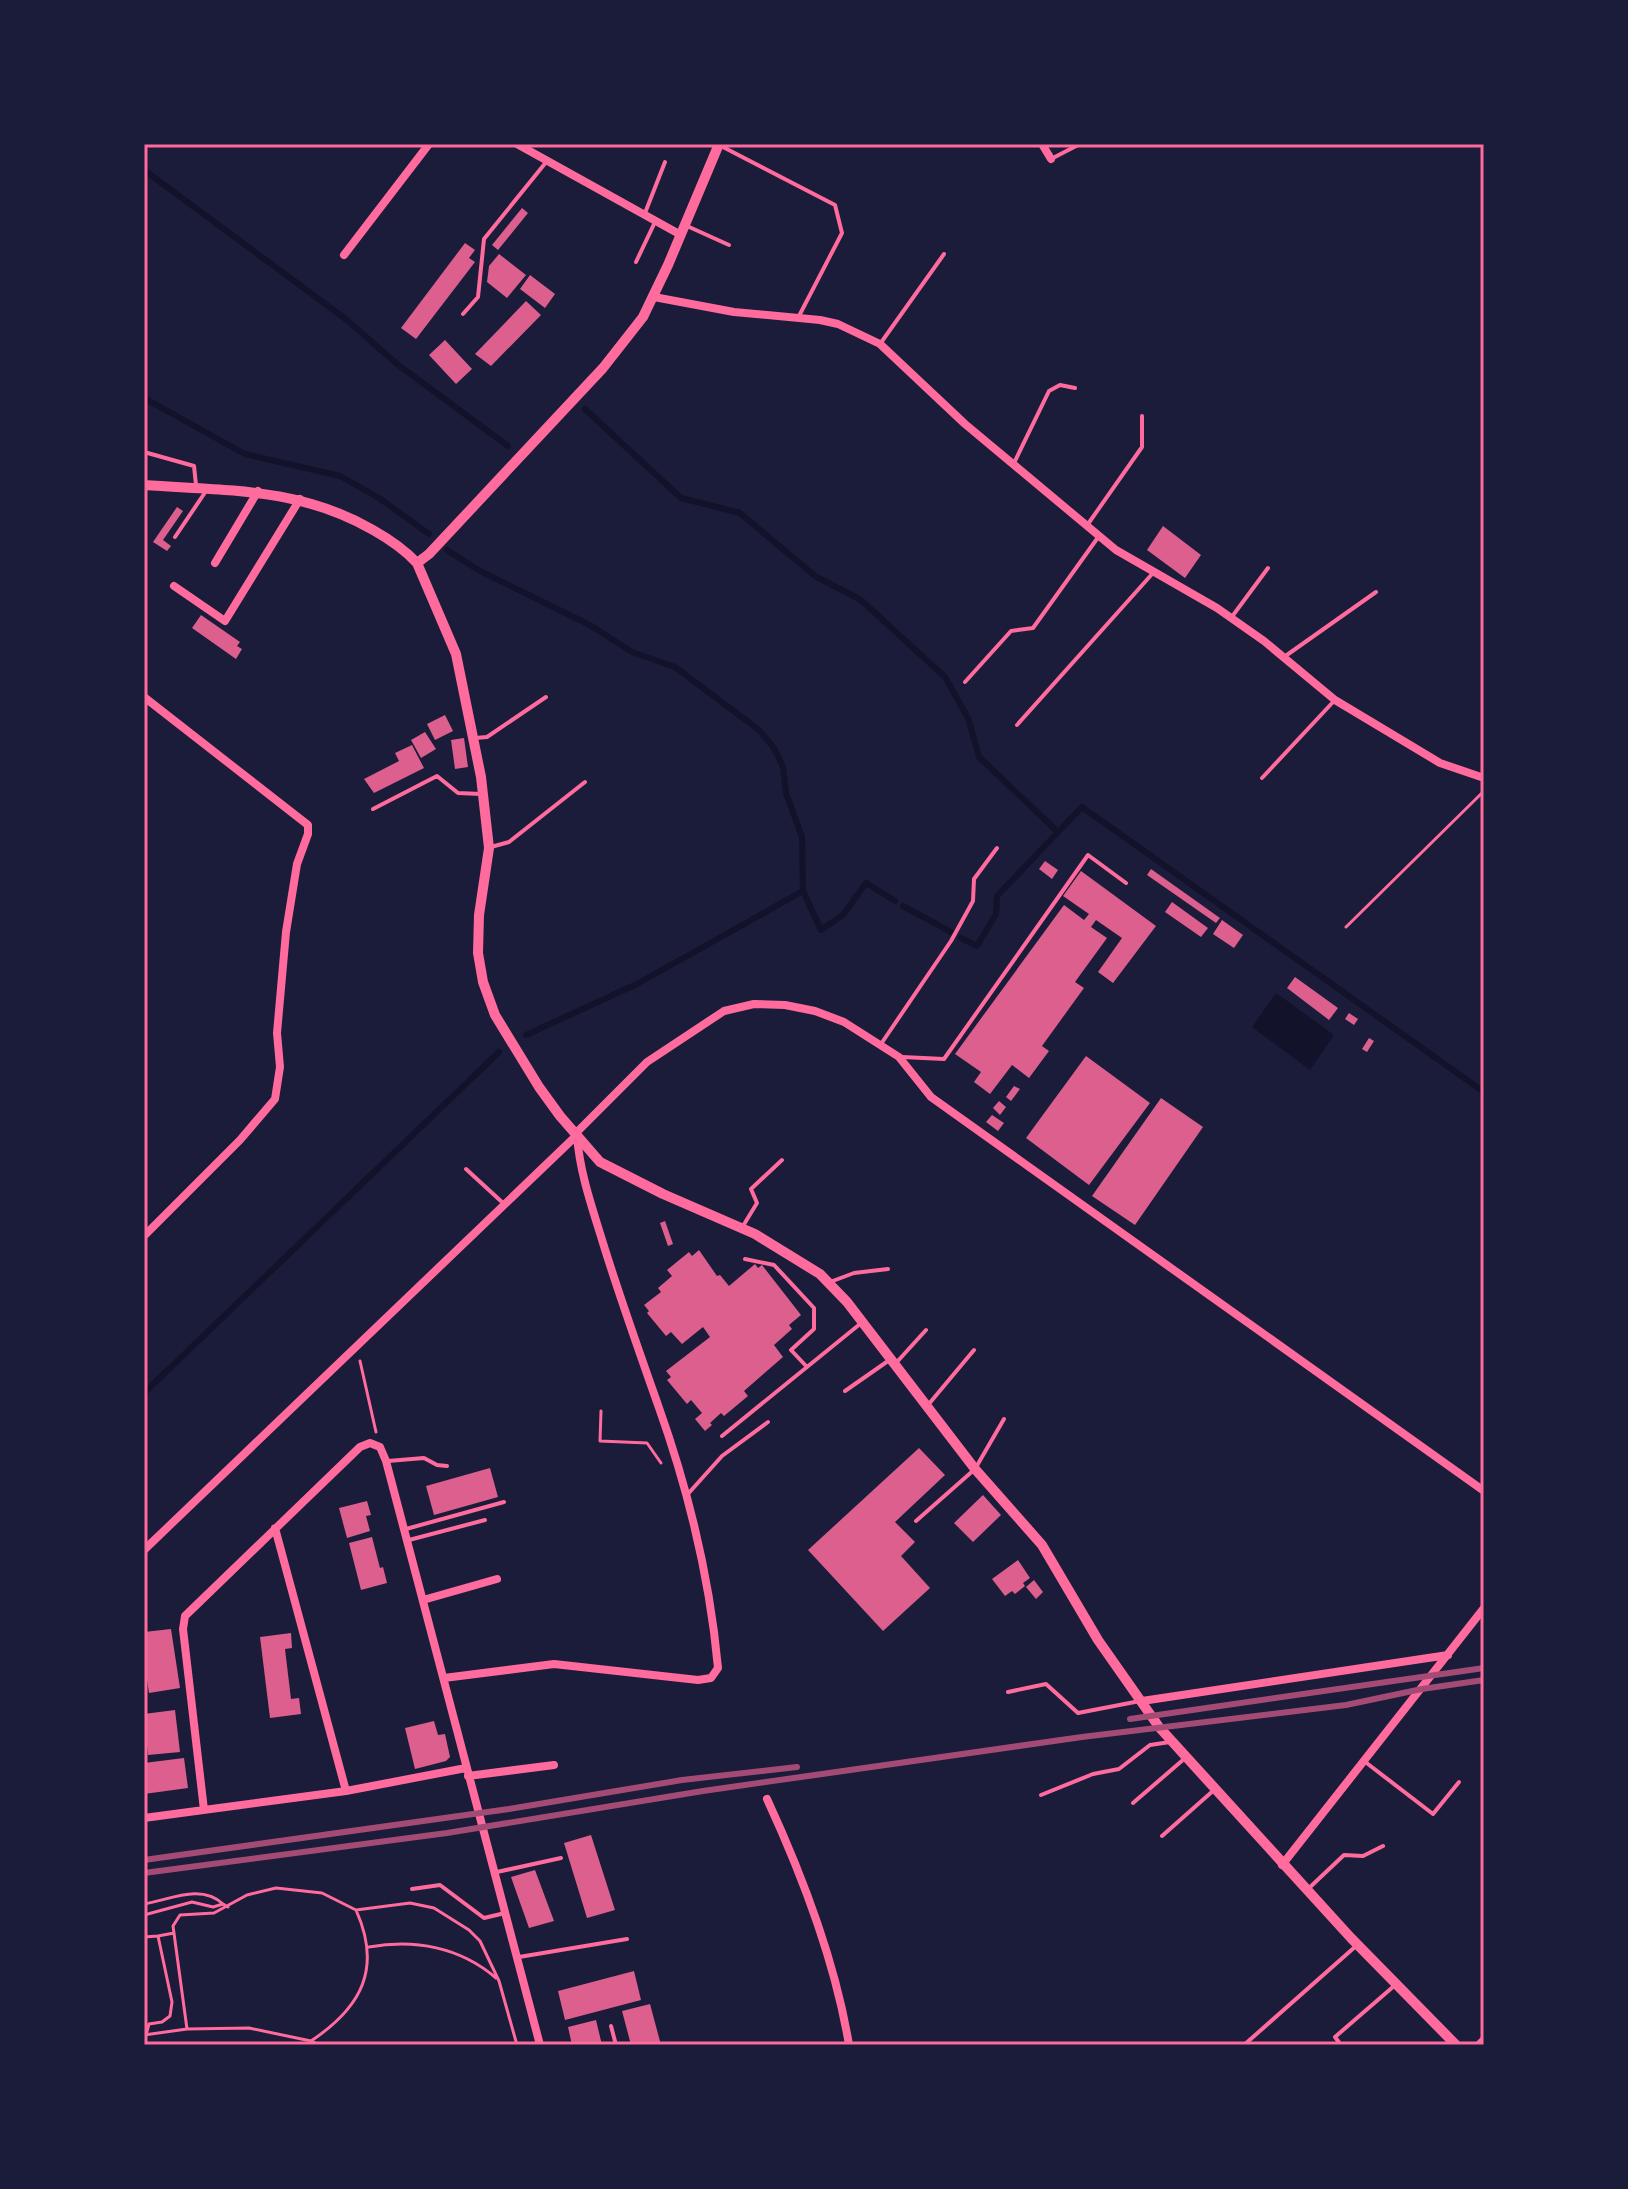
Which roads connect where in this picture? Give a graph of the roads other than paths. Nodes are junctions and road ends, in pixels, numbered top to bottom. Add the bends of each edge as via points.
1 (429, 144) edge
2 (517, 144) edge
3 (719, 144) edge
4 (1042, 144) edge
5 (1080, 144) edge
6 (1051, 159) joint
7 (547, 161) junction
8 (665, 162) dead end
9 (644, 216) junction
10 (655, 222) junction
11 (683, 230) junction
12 (729, 245) dead end
13 (944, 254) dead end
14 (344, 255) dead end
15 (636, 262) dead end
16 (654, 297) junction
17 (463, 314) dead end
18 (799, 317) junction
19 (880, 344) junction
20 (1075, 388) dead end
21 (1142, 416) dead end
22 (144, 452) edge
23 (1013, 465) junction
24 (145, 487) edge
25 (202, 488) junction
26 (258, 491) junction
27 (300, 499) junction
28 (1087, 526) junction
29 (1099, 536) junction
30 (175, 537) dead end
31 (215, 563) dead end
32 (417, 563) junction
33 (1268, 568) dead end
34 (1153, 573) junction
35 (174, 586) dead end
36 (1376, 592) dead end
37 (1231, 618) junction
38 (1284, 657) junction
39 (965, 682) dead end
40 (144, 697) edge
41 (546, 697) dead end
42 (1335, 700) junction
43 (1017, 725) dead end
44 (475, 738) junction
45 (1262, 778) dead end
46 (1484, 778) edge
47 (585, 782) dead end
48 (483, 794) junction
49 (373, 809) dead end
50 (489, 848) junction
51 (997, 848) dead end
52 (1126, 883) dead end
53 (881, 1044) junction
54 (899, 1057) junction
55 (577, 1134) junction
56 (782, 1160) dead end
57 (466, 1169) dead end
58 (505, 1205) junction
59 (741, 1228) junction
60 (144, 1236) edge
61 (745, 1259) dead end
62 (888, 1269) dead end
63 (828, 1283) junction
64 (862, 1323) junction
65 (926, 1330) dead end
66 (974, 1350) dead end
67 (892, 1362) junction
68 (807, 1367) junction
69 (845, 1391) dead end
70 (926, 1407) junction
71 (1004, 1419) dead end
72 (768, 1422) dead end
73 (722, 1436) dead end
74 (386, 1461) junction
75 (447, 1466) dead end
76 (975, 1469) junction
77 (1484, 1491) edge
78 (685, 1497) junction
79 (504, 1502) dead end
80 (485, 1520) dead end
81 (916, 1521) dead end
82 (275, 1528) junction
83 (404, 1530) junction
84 (407, 1541) junction
85 (144, 1550) edge
86 (497, 1579) dead end
87 (423, 1600) junction
88 (1484, 1608) edge
89 (1448, 1655) junction
90 (444, 1678) junction
91 (1008, 1692) dead end
92 (1142, 1701) junction
93 (1172, 1742) junction
94 (1186, 1757) junction
95 (1364, 1761) junction
96 (554, 1765) dead end
97 (468, 1776) junction
98 (1459, 1782) dead end
99 (1214, 1790) junction
100 (346, 1791) junction
101 (1041, 1795) dead end
102 (767, 1799) dead end
103 (1133, 1803) dead end
104 (204, 1810) junction
105 (144, 1818) edge
106 (1162, 1836) dead end
107 (1383, 1846) dead end
108 (561, 1858) dead end
109 (1282, 1865) junction
110 (494, 1872) junction
111 (412, 1889) dead end
112 (1306, 1891) junction
113 (505, 1913) junction
114 (627, 1939) dead end
115 (1357, 1945) junction
116 (517, 1958) junction
117 (1396, 1984) junction
118 (611, 2026) dead end
119 (1484, 2037) edge
120 (540, 2045) edge
121 (616, 2045) edge
122 (849, 2045) edge
123 (1244, 2045) edge
124 (1341, 2045) edge
125 (1456, 2045) edge
126 (1476, 2045) edge

1 - 14 street
2 - 7 street
3 - 11 street
3 - 18 lane via 835,205 842,233
4 - 6 street
5 - 6 lane
7 - 9 street
7 - 17 lane via 484,239 478,297
8 - 9 lane
9 - 10 street
10 - 11 street
10 - 15 lane
11 - 12 lane
11 - 16 street
13 - 19 lane
16 - 18 street
16 - 32 street via 603,368
18 - 19 street via 838,324
19 - 23 street
20 - 23 lane via 1060,385 1049,391
21 - 28 lane via 1142,447
22 - 25 lane via 194,466
23 - 28 street
24 - 25 street
25 - 26 street
25 - 30 lane
26 - 27 street
26 - 31 street
27 - 32 street via 344,513
27 - 35 street via 225,621
28 - 29 street
29 - 34 street
29 - 39 lane via 1033,628 1011,631
32 - 44 street via 456,654
33 - 37 lane
34 - 37 street
34 - 43 lane
36 - 38 lane
37 - 38 street
38 - 42 street
40 - 60 street via 308,825 308,834 297,864 286,932 275,1099
41 - 44 lane via 487,737
42 - 45 lane
42 - 46 street via 1440,763
44 - 48 street
47 - 50 lane via 509,842
48 - 49 lane via 458,793 437,776
48 - 50 street
50 - 55 street via 479,928 483,982 495,1015 539,1087
51 - 53 lane via 974,879 973,901 959,928
52 - 54 lane via 1088,855 944,1059
53 - 54 street
53 - 55 street via 815,1011 754,1004 724,1011 647,1062
54 - 77 street via 931,1097
55 - 58 street
55 - 59 street via 600,1162
55 - 78 street via 580,1169
56 - 59 lane via 751,1189 757,1203
57 - 58 lane
58 - 85 street
59 - 63 street via 795,1257
61 - 68 lane via 774,1265 814,1308 814,1329 791,1350
62 - 63 lane
63 - 64 street
64 - 67 street
64 - 68 lane
65 - 67 lane
66 - 70 lane
67 - 69 lane
67 - 70 street
68 - 73 lane
70 - 76 street
71 - 76 lane
72 - 78 lane via 722,1456
74 - 75 lane via 424,1458
74 - 82 street via 380,1447 360,1447
74 - 83 street
76 - 81 lane
76 - 92 street via 1042,1545 1098,1640
78 - 90 street via 715,1634 718,1668 711,1678 554,1664
79 - 83 lane
80 - 84 lane
82 - 100 street
82 - 104 street via 185,1616
83 - 84 street
84 - 87 street
86 - 87 street
87 - 90 street
88 - 89 street
89 - 92 street
89 - 95 street
90 - 97 street
91 - 92 lane via 1046,1684 1078,1713
92 - 93 street
93 - 94 street
93 - 101 lane via 1150,1745 1119,1769
94 - 99 street
94 - 103 lane
95 - 98 lane via 1433,1814
95 - 109 street
96 - 97 street
97 - 100 street
97 - 110 street
99 - 106 lane
99 - 109 street
100 - 104 street
102 - 122 street via 798,1865
104 - 105 street
107 - 112 lane via 1363,1856 1344,1855
108 - 110 lane
109 - 112 street
110 - 113 street
111 - 113 lane via 440,1885 484,1918
112 - 115 street
113 - 116 street
114 - 116 lane
115 - 117 street
115 - 123 lane
116 - 120 street
117 - 124 lane via 1335,2037
117 - 125 street
118 - 121 lane
119 - 126 lane

